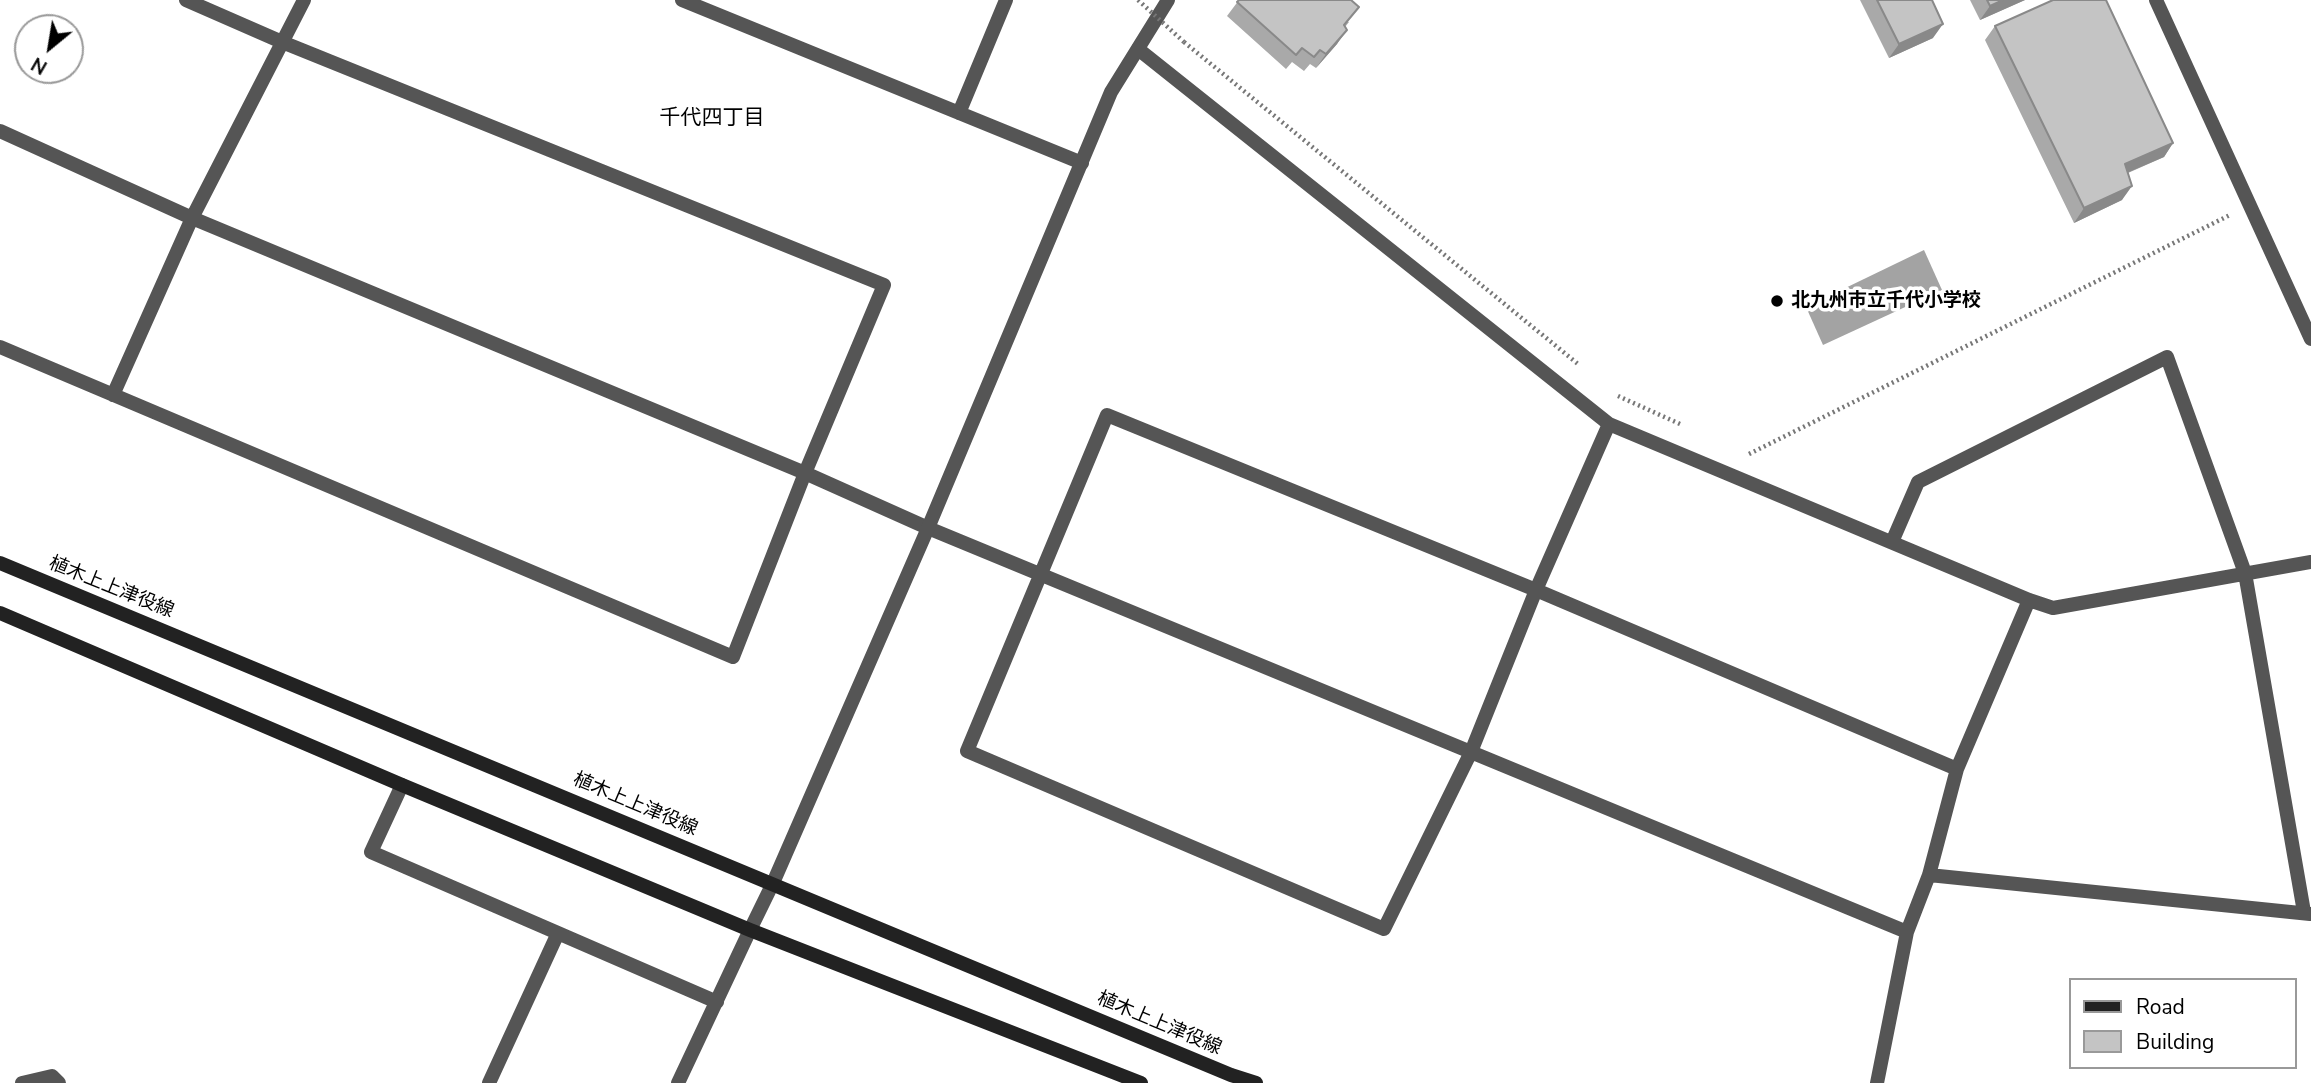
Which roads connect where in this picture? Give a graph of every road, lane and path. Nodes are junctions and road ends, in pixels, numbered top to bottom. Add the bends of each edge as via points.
1 (186, 0) edge
2 (304, 0) edge
3 (682, 0) edge
4 (1006, 0) edge
5 (1138, 0) edge
6 (1168, 0) edge
7 (2161, 2) edge
8 (282, 42) junction
9 (1138, 49) junction
10 (959, 113) junction
11 (0, 131) edge
12 (1082, 163) junction
13 (2249, 205) junction
14 (192, 218) junction
15 (2311, 339) edge
16 (0, 347) edge
17 (1585, 370) dead end
18 (113, 395) junction
19 (1618, 396) dead end
20 (1609, 424) junction
21 (1690, 428) dead end
22 (1738, 449) dead end
23 (805, 473) junction
24 (928, 528) junction
25 (1892, 542) junction
26 (2311, 562) edge
27 (0, 563) edge
28 (2245, 573) junction
29 (1041, 576) junction
30 (1536, 590) junction
31 (2029, 600) junction
32 (0, 613) edge
33 (1471, 752) junction
34 (1957, 769) junction
35 (402, 785) junction
36 (1929, 875) junction
37 (774, 883) junction
38 (2307, 913) edge
39 (750, 930) junction
40 (1907, 932) junction
41 (558, 933) junction
42 (717, 1002) junction
43 (22, 1083) edge
44 (59, 1083) edge
45 (489, 1083) edge
46 (678, 1083) edge
47 (1141, 1083) edge
48 (1256, 1083) edge
49 (1877, 1083) edge

1 - 8 street
2 - 8 street
3 - 10 street
4 - 10 street
5 - 17 path, bridge
6 - 9 street
7 - 13 street
8 - 14 street
8 - 23 street via 884,285
9 - 12 street via 1111,92
9 - 20 street
10 - 12 street
11 - 14 street
12 - 24 street
13 - 15 street
13 - 22 path via 1750,454
14 - 18 street
14 - 23 street
16 - 18 street
18 - 23 street via 733,657
19 - 21 path
20 - 25 street
20 - 30 street
23 - 24 street
24 - 29 street
24 - 37 street
25 - 28 street via 1918,482 2167,357
25 - 31 street
26 - 28 street
27 - 37 main road, 植木上上津役線
28 - 31 street via 2053,608
28 - 38 street
29 - 30 street via 1107,415
29 - 33 street
29 - 33 street via 967,751 1384,929
30 - 33 street
30 - 34 street
31 - 34 street
32 - 35 main road
33 - 40 street
34 - 36 street
35 - 39 main road
35 - 41 street via 371,852
36 - 38 street
36 - 40 street
37 - 39 street
37 - 48 main road, 植木上上津役線
39 - 42 street
39 - 47 main road
40 - 49 street
41 - 42 street
41 - 45 street
42 - 46 street
43 - 44 street via 52,1076

